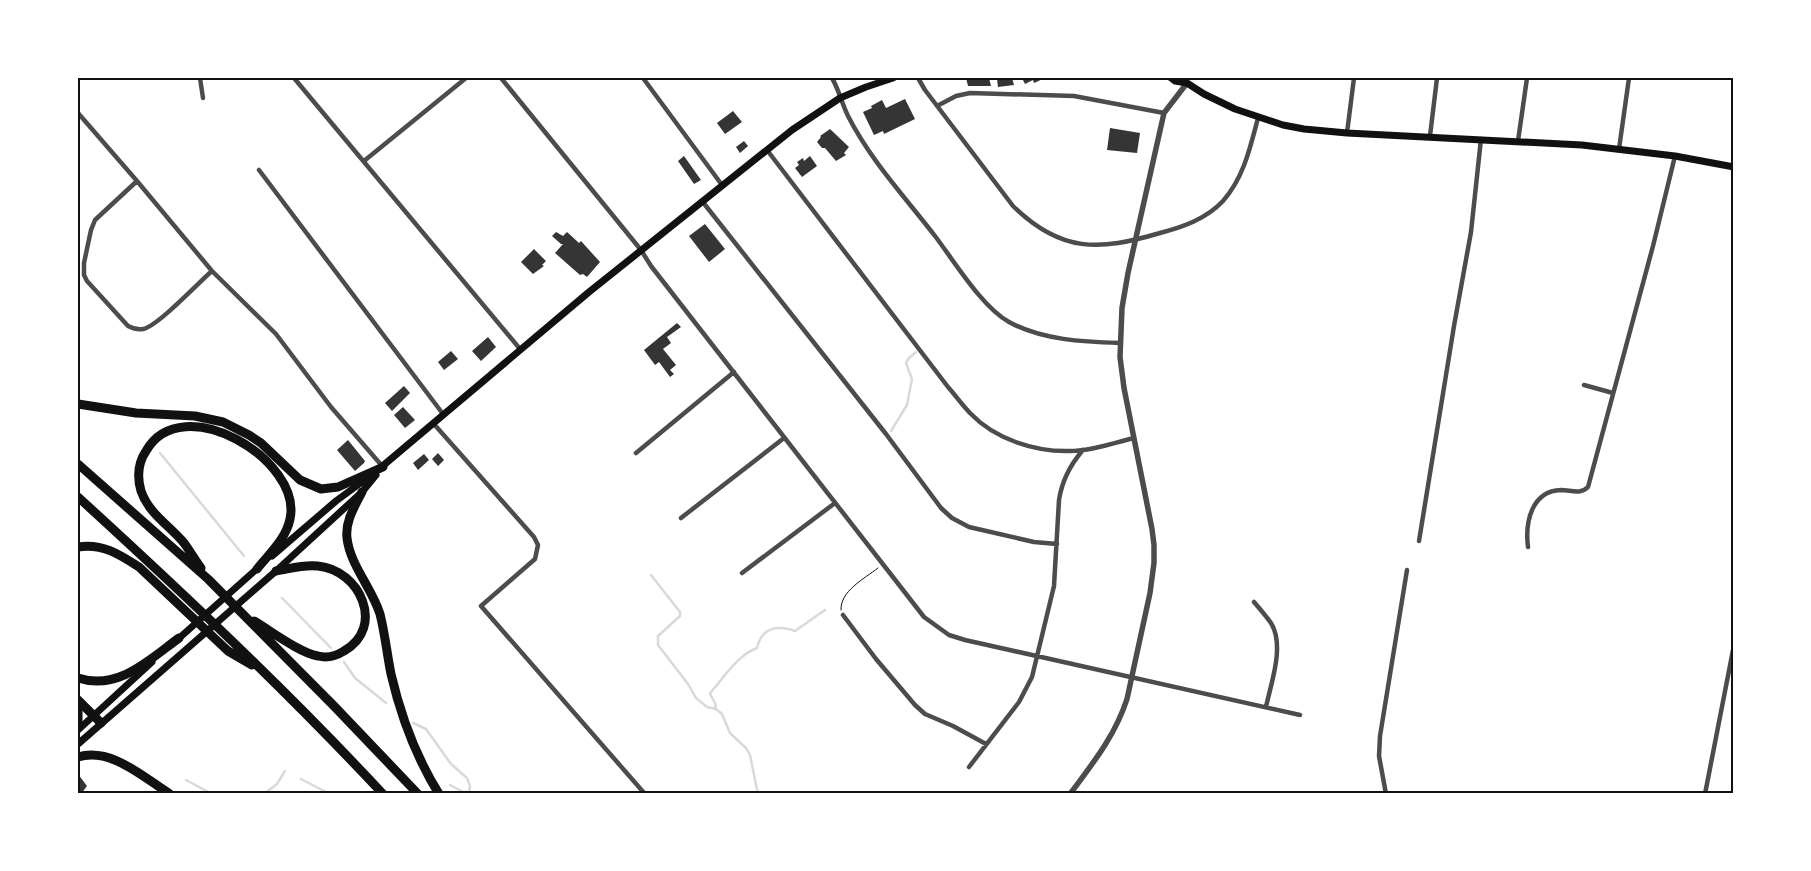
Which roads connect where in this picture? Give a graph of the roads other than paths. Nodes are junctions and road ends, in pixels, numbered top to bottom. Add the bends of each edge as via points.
1 (200, 78) edge
2 (294, 78) edge
3 (466, 78) edge
4 (501, 78) edge
5 (643, 78) edge
6 (832, 78) edge
7 (894, 78) edge
8 (918, 78) edge
9 (1171, 78) edge
10 (1354, 78) edge
11 (1437, 78) edge
12 (1527, 78) edge
13 (1629, 78) edge
14 (1186, 80) edge
15 (203, 98) dead end
16 (840, 98) junction
17 (937, 106) junction
18 (1164, 113) junction
19 (78, 114) edge
20 (1258, 118) junction
21 (1347, 133) junction
22 (1430, 136) junction
23 (1481, 139) junction
24 (1518, 141) junction
25 (1618, 149) junction
26 (767, 150) junction
27 (1675, 156) junction
28 (364, 161) junction
29 (1734, 167) edge
30 (259, 170) dead end
31 (137, 181) junction
32 (722, 185) junction
33 (702, 201) junction
34 (1135, 240) junction
35 (641, 250) junction
36 (212, 271) junction
37 (1120, 343) junction
38 (520, 349) junction
39 (734, 372) junction
40 (1584, 385) dead end
41 (1613, 393) junction
42 (78, 404) edge
43 (443, 414) junction
44 (433, 423) junction
45 (784, 438) junction
46 (1134, 438) junction
47 (1083, 450) junction
48 (636, 453) dead end
49 (78, 464) edge
50 (382, 467) junction
51 (362, 492) junction
52 (78, 497) edge
53 (835, 503) junction
54 (681, 518) dead end
55 (1419, 541) dead end
56 (1058, 544) junction
57 (78, 547) edge
58 (1528, 547) dead end
59 (257, 569) junction
60 (1408, 570) dead end
61 (276, 571) junction
62 (742, 573) dead end
63 (208, 579) junction
64 (1254, 602) dead end
65 (241, 613) junction
66 (843, 615) road end
67 (182, 636) junction
68 (1734, 645) edge
69 (1038, 657) junction
70 (266, 673) junction
71 (78, 678) edge
72 (1132, 678) junction
73 (78, 700) edge
74 (1266, 707) junction
75 (78, 712) edge
76 (93, 715) junction
77 (1300, 715) dead end
78 (101, 723) junction
79 (78, 724) edge
80 (78, 730) edge
81 (78, 744) edge
82 (986, 744) junction
83 (78, 757) edge
84 (969, 767) dead end
85 (170, 794) edge
86 (384, 794) edge
87 (418, 794) edge
88 (439, 794) edge
89 (645, 794) edge
90 (1070, 794) edge
91 (1386, 794) edge
92 (1705, 794) edge

1 - 15 street
2 - 28 street
3 - 28 street
4 - 35 street
5 - 32 street
6 - 16 street
7 - 16 main road
8 - 17 street
9 - 14 main road
10 - 21 street
11 - 22 street
12 - 24 street
13 - 25 street
14 - 18 street
14 - 20 main road via 1219,102
16 - 26 main road
16 - 37 street via 874,159 996,312 1007,321 1033,332 1078,341
17 - 18 street via 970,93 1058,95
17 - 34 street via 1013,206 1036,226 1058,238 1088,245
18 - 34 street
19 - 31 street
20 - 21 main road via 1304,129
20 - 34 street via 1241,174 1218,206 1195,222
21 - 22 main road
22 - 23 main road
23 - 24 main road
23 - 55 street via 1471,232
24 - 25 main road
25 - 27 main road
26 - 32 main road
26 - 47 street via 971,414 1000,435 1034,448
27 - 29 main road
27 - 41 street
28 - 38 street
30 - 43 street
31 - 36 street
31 - 36 street via 93,224 84,264 87,281 128,326 144,329
32 - 33 main road
33 - 35 main road
33 - 56 street via 941,508 968,526 1034,542
34 - 37 street via 1125,290
35 - 38 main road
35 - 39 street
36 - 50 street via 276,334
37 - 46 street via 1124,388
38 - 43 main road
39 - 45 street
39 - 48 street
40 - 41 street
41 - 58 street via 1588,487 1578,492 1552,492 1538,501 1528,521
42 - 50 highway via 136,413 195,416 223,422 261,443 300,480 321,488 338,487
43 - 44 main road
44 - 50 main road
44 - 89 street via 538,545 535,559 481,606
45 - 53 street
45 - 54 street
46 - 47 street
46 - 72 street via 1152,529 1154,563
47 - 56 street via 1061,487
49 - 63 highway
50 - 51 main road
50 - 59 main road via 336,501
51 - 61 main road
51 - 88 highway via 347,526 349,550 379,613 395,690 408,733
52 - 70 highway
53 - 62 street
53 - 69 street via 924,617 948,635
56 - 69 street via 1054,586
57 - 70 highway via 105,548 139,567 228,650
59 - 63 highway via 282,539 290,519 292,504 285,485 266,461 242,443 216,431 183,426 165,431 148,447 139,467 139,483 151,510 183,542
59 - 67 main road
60 - 91 street via 1380,736 1379,756
61 - 65 highway via 318,566 347,579 360,594 366,613 363,629 355,643 338,654 317,656
61 - 78 main road
63 - 65 highway
64 - 74 street via 1272,624 1278,646
65 - 87 highway
66 - 82 street via 915,705 925,714
67 - 71 highway via 126,675 98,682
67 - 76 main road
68 - 92 street
69 - 72 street
69 - 82 street via 1019,702
70 - 86 highway
72 - 74 street
72 - 90 street via 1117,726
73 - 76 highway
74 - 77 street
75 - 79 highway
76 - 78 highway
76 - 80 main road
78 - 81 main road
82 - 84 street
83 - 85 highway via 94,755 118,761

